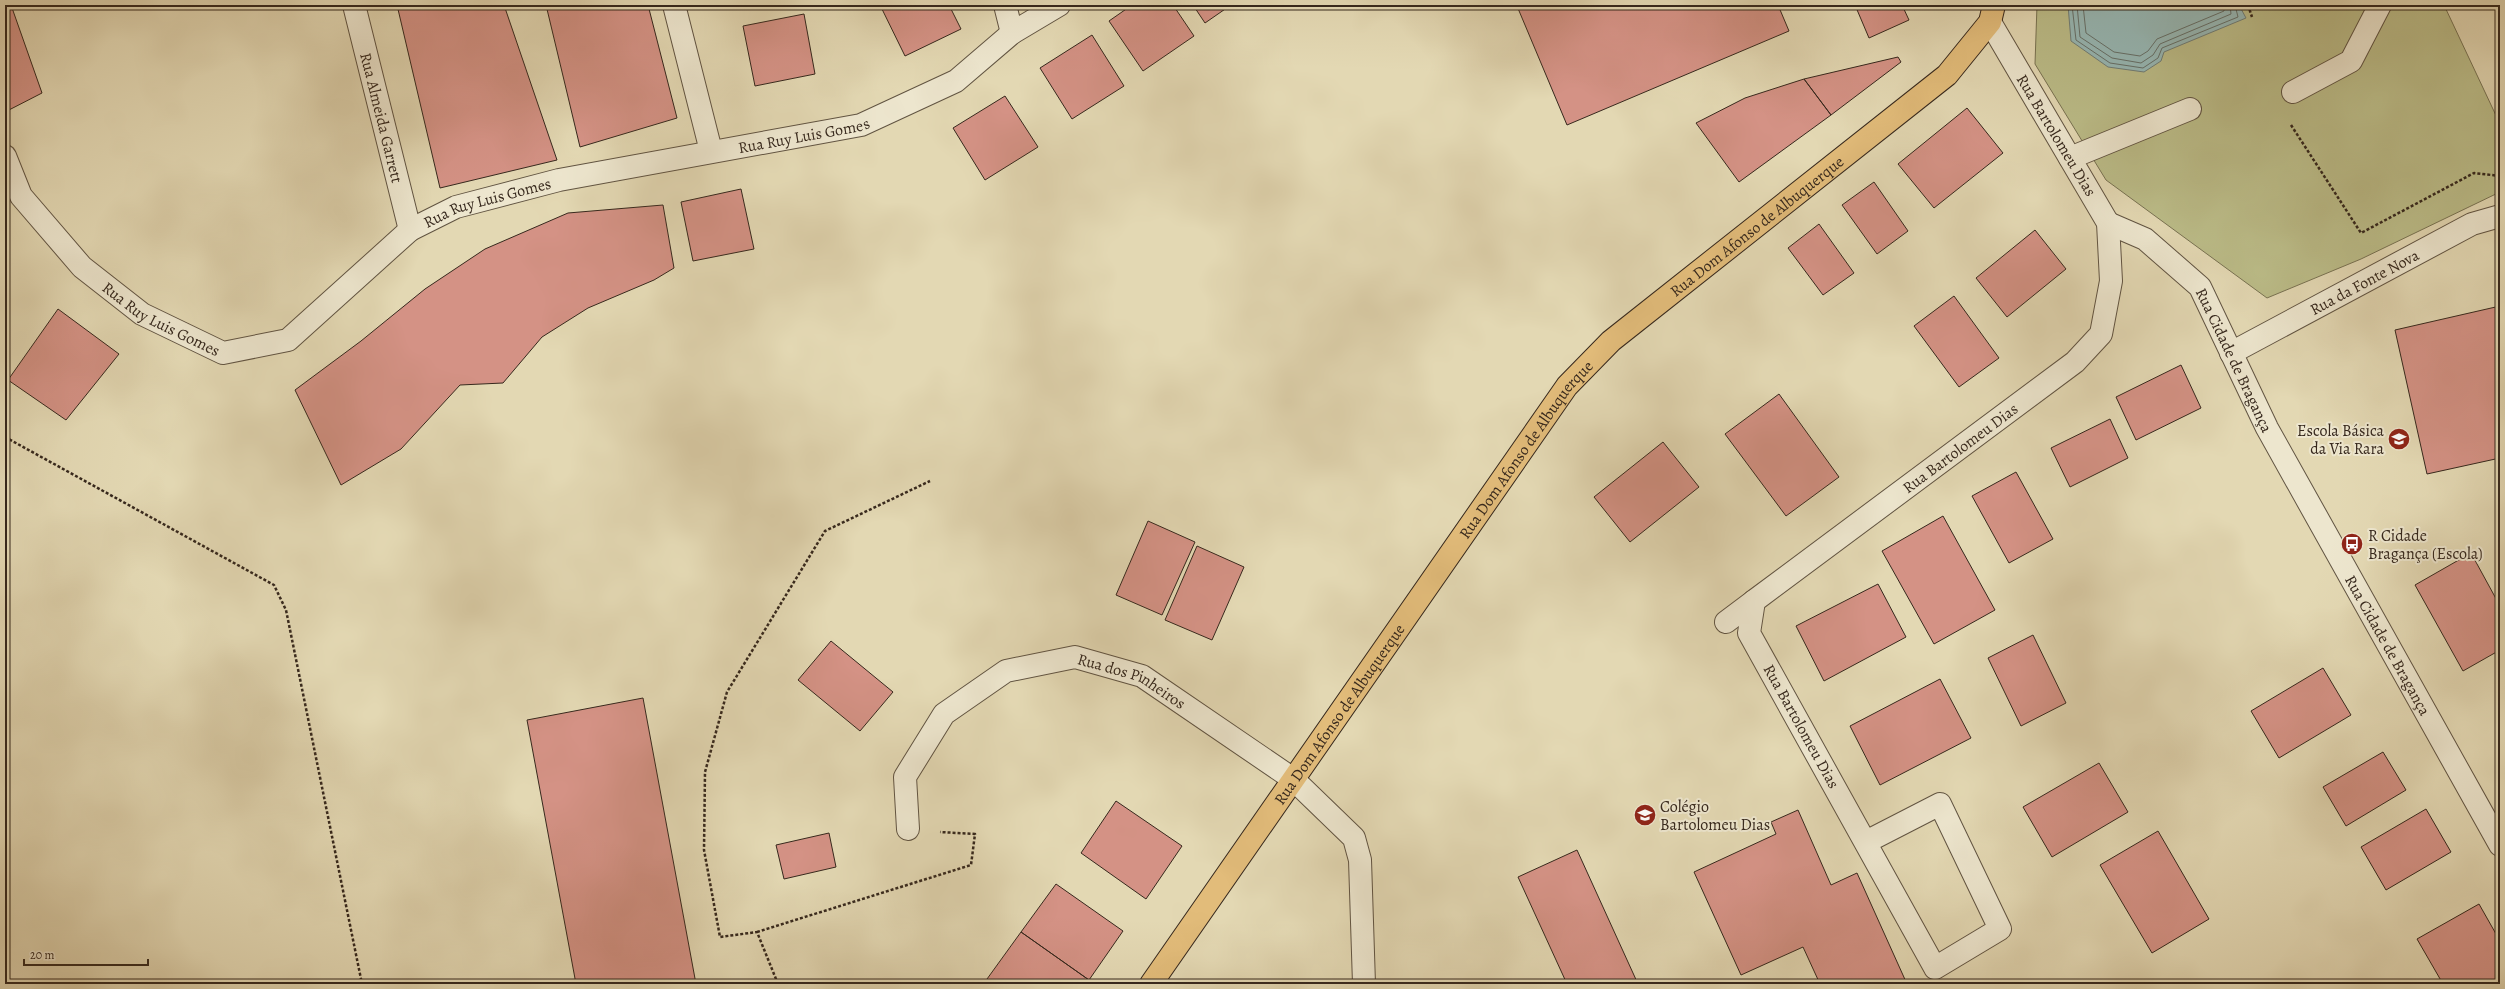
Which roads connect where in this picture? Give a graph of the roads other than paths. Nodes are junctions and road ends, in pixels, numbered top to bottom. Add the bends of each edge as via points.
1 (354, 5) edge
2 (674, 5) edge
3 (1005, 5) edge
4 (1059, 5) edge
5 (2380, 5) edge
6 (1992, 13) edge
7 (1012, 33) junction
8 (2293, 92) dead end
9 (2190, 109) dead end
10 (711, 151) junction
11 (5, 156) edge
12 (2070, 158) junction
13 (2500, 216) edge
14 (2108, 223) junction
15 (410, 230) junction
16 (2231, 353) junction
17 (1754, 601) junction
18 (1726, 622) dead end
19 (1293, 779) junction
20 (908, 829) road end
21 (1866, 842) junction
22 (2500, 845) edge
23 (1151, 984) edge
24 (1364, 984) edge

1 - 15 street, Rua Almeida Garrett
2 - 10 street
3 - 7 street
4 - 7 street, Rua Ruy Luis Gomes
5 - 8 street via 2351,61
6 - 12 street, Rua Bartolomeu Dias
6 - 19 main road, Rua Dom Afonso de Albuquerque via 1947,74 1611,341 1566,386
7 - 10 street, Rua Ruy Luis Gomes via 956,81 861,126
9 - 12 street
10 - 15 street, Rua Ruy Luis Gomes via 558,180 456,206
11 - 15 street, Rua Ruy Luis Gomes via 21,196 82,267 142,314 223,353 288,340
12 - 14 street, Rua Bartolomeu Dias
13 - 16 street, Rua da Fonte Nova via 2472,224
14 - 16 street, Rua Cidade de Bragança via 2145,239 2200,287
14 - 17 street, Rua Bartolomeu Dias via 2111,281 2101,334 2075,362
16 - 22 street, Rua Cidade de Bragança via 2267,428
17 - 18 street
17 - 21 street, Rua Bartolomeu Dias via 1750,633
19 - 20 street, Rua dos Pinheiros via 1142,676 1075,657 1006,671 944,714 906,777
19 - 23 main road, Rua Dom Afonso de Albuquerque
19 - 24 street, Rua dos Pinheiros via 1354,838 1360,860
21 - 21 street, Rua Bartolomeu Dias via 1935,968 2000,929 1940,804

